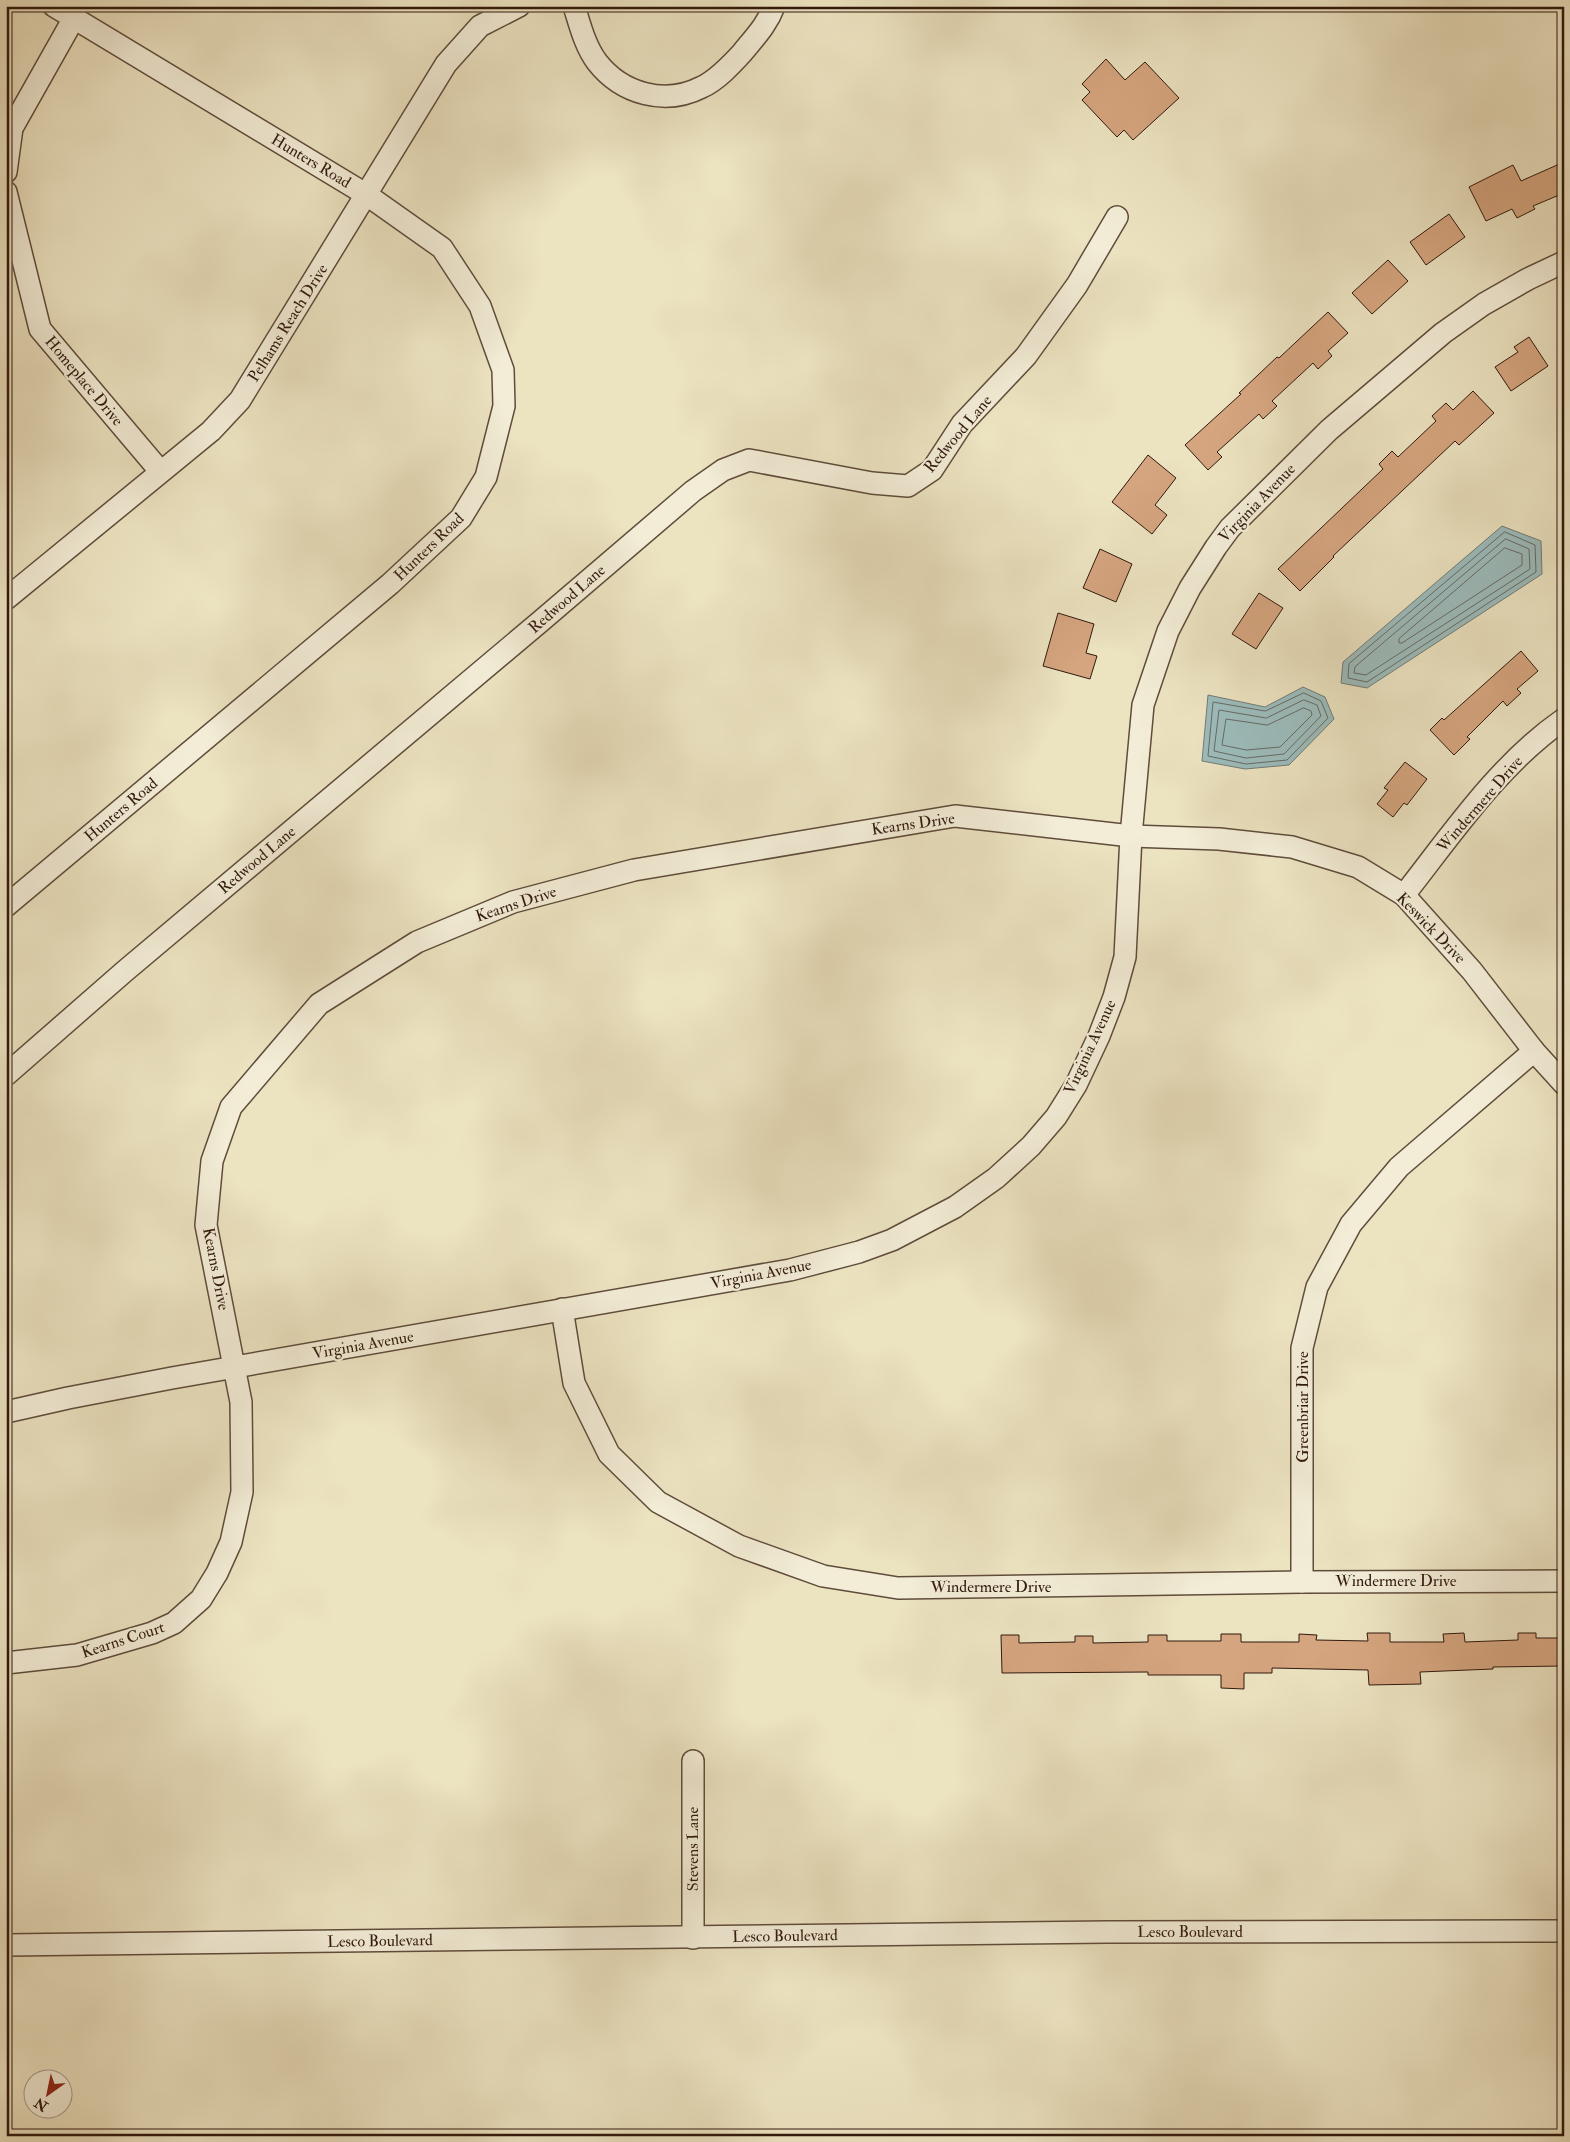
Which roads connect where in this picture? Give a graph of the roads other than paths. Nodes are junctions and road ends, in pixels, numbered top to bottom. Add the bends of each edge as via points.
1 (54, 6) edge
2 (519, 6) edge
3 (574, 6) edge
4 (774, 6) edge
5 (74, 18) junction
6 (6, 172) edge
7 (6, 192) edge
8 (367, 194) junction
9 (1117, 216) dead end
10 (1564, 262) edge
11 (160, 471) junction
12 (6, 600) edge
13 (1564, 719) edge
14 (1131, 836) junction
15 (1404, 896) junction
16 (6, 906) edge
17 (1534, 1051) junction
18 (6, 1075) edge
19 (1564, 1084) edge
20 (562, 1309) junction
21 (235, 1368) junction
22 (6, 1412) edge
23 (1564, 1581) edge
24 (1302, 1582) junction
25 (6, 1663) edge
26 (693, 1761) dead end
27 (1564, 1931) edge
28 (693, 1938) junction
29 (6, 1945) edge

1 - 5 street, Hunters Road
2 - 8 street, Pelhams Reach Drive via 480,26 446,64
3 - 4 street via 596,61 614,81 639,93 663,97 683,95 704,87 726,69 768,22
5 - 6 street via 12,128
5 - 8 street, Hunters Road
7 - 11 street, Homeplace Drive via 40,329
8 - 11 street, Pelhams Reach Drive via 240,400 211,431
8 - 16 street, Hunters Road via 442,248 480,306 503,370 504,406 486,477 461,518 390,584
9 - 18 street, Redwood Lane via 1077,285 1032,348 962,424 932,470 908,486 872,483 749,460 723,470 693,491
10 - 14 street, Virginia Avenue via 1484,304 1443,333 1329,430 1230,528 1190,588 1168,631 1143,705
11 - 12 street, Pelhams Reach Drive
13 - 15 street, Windermere Drive via 1543,734 1482,796
14 - 15 street, Keswick Drive via 1219,839 1292,847 1358,866
14 - 20 street, Virginia Avenue via 1125,957 1111,1005 1076,1084 1056,1116 1031,1146 996,1178 955,1207 892,1240 859,1252 790,1270
14 - 21 street, Kearns Drive via 955,816 634,870 513,902 417,942 319,1004 231,1108 212,1161 206,1225
15 - 17 street, Keswick Drive via 1472,971
17 - 19 street, Keswick Drive
17 - 24 street, Greenbriar Drive via 1399,1167 1351,1224 1317,1286 1302,1348
20 - 21 street, Virginia Avenue
20 - 24 street, Windermere Drive via 574,1383 610,1454 658,1502 739,1546 823,1576 898,1588
21 - 22 street, Virginia Avenue
21 - 25 street, Kearns Court via 241,1402 242,1492 231,1542 201,1599 174,1623 152,1633 77,1655
23 - 24 street, Windermere Drive
26 - 28 street, Stevens Lane
27 - 28 street, Lesco Boulevard via 1108,1932
28 - 29 street, Lesco Boulevard

